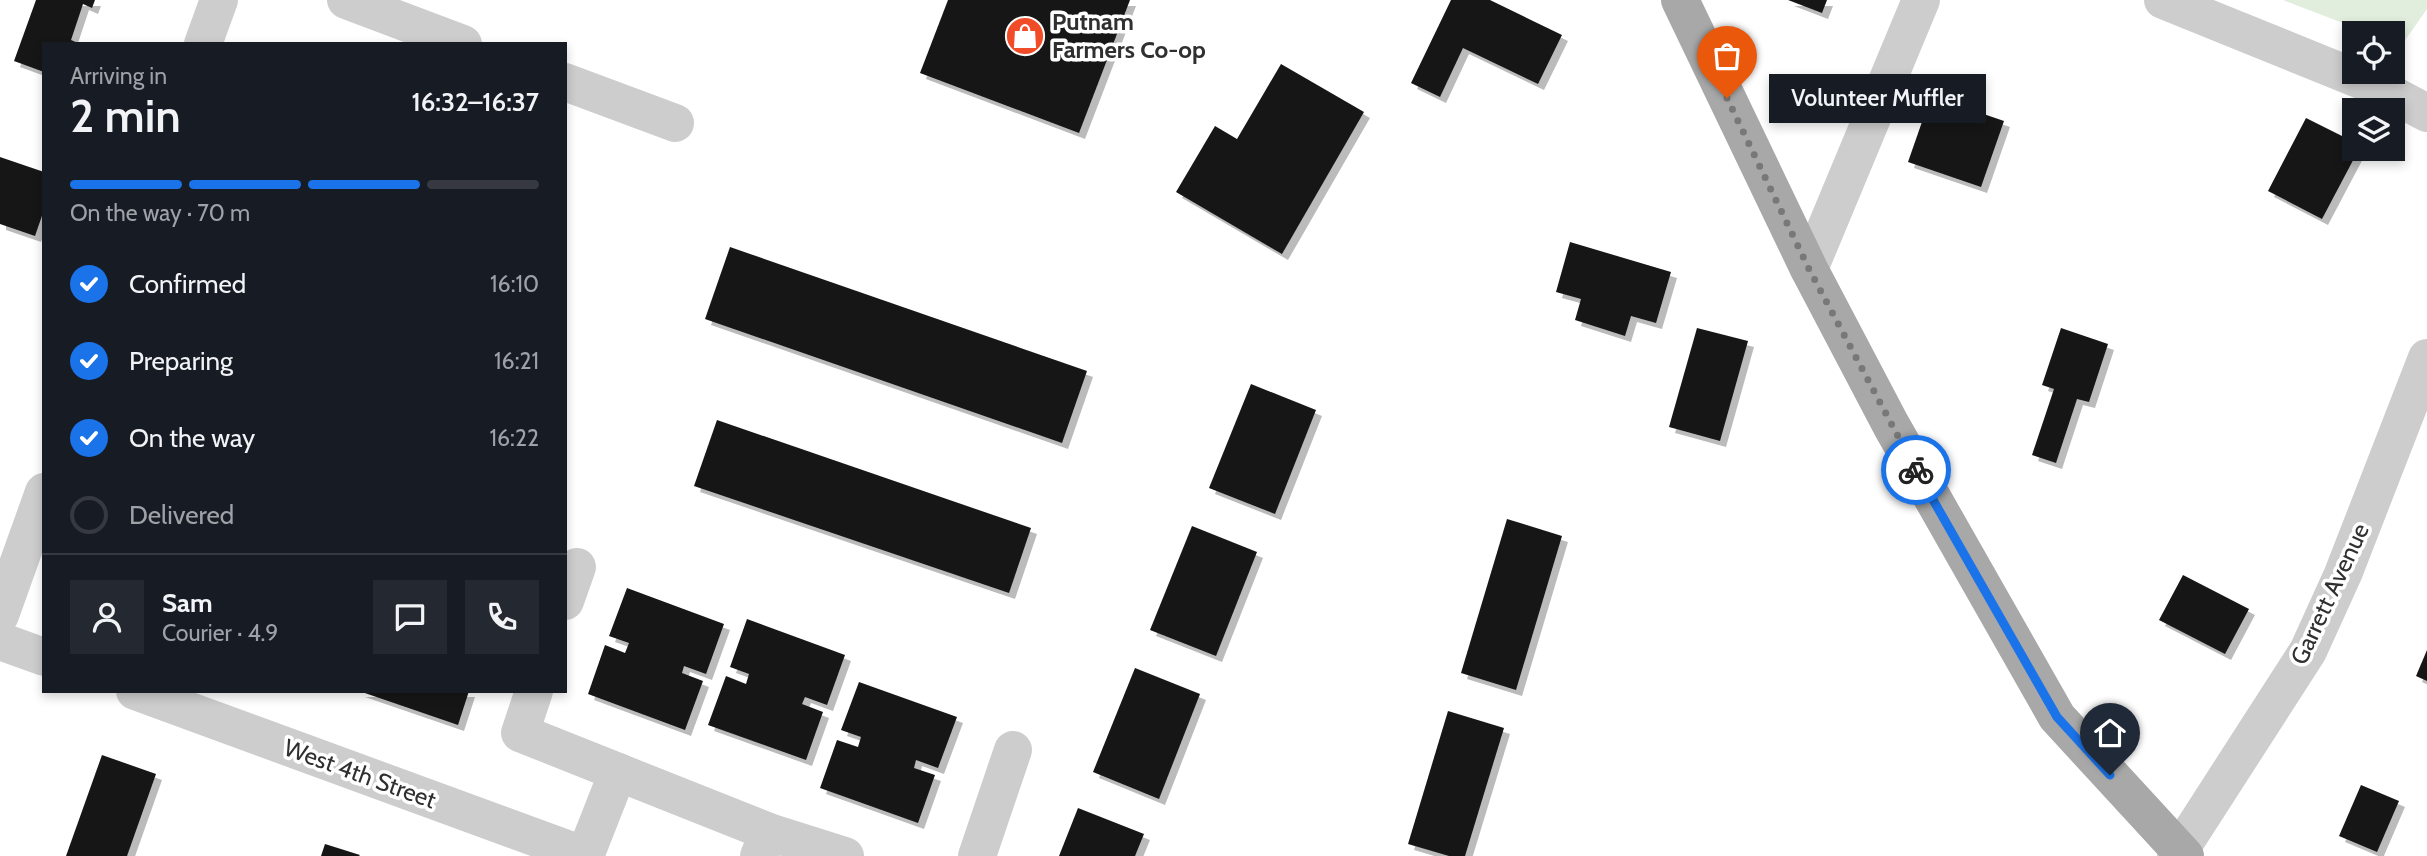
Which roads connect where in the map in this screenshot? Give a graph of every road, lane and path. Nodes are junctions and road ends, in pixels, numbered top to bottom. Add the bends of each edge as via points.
1 (219, 0) edge
2 (346, 0) edge
3 (1680, 0) edge
4 (1921, 0) edge
5 (2163, 0) edge
6 (205, 42) edge
7 (458, 42) edge
8 (567, 83) edge
9 (2427, 113) edge
10 (675, 123) dead end
11 (1809, 269) junction
12 (2427, 358) edge
13 (42, 498) edge
14 (0, 615) edge
15 (0, 641) edge
16 (42, 656) edge
17 (140, 693) edge
18 (533, 693) edge
19 (1013, 750) dead end
20 (618, 772) junction
21 (501, 842) edge
22 (764, 844) edge
23 (2180, 854) edge
24 (585, 856) edge
25 (845, 856) edge
26 (977, 856) edge

1 - 6 street
2 - 7 street
3 - 11 main road
4 - 11 street
5 - 9 street via 2378,86
8 - 10 street
11 - 23 main road via 1891,425 2057,717
12 - 23 street, Garrett Avenue via 2308,651
13 - 14 street
15 - 16 street
17 - 21 street, West 4th Street
18 - 20 street via 520,733
19 - 26 street
20 - 22 street
20 - 24 street
21 - 24 street, West 4th Street
22 - 25 street

